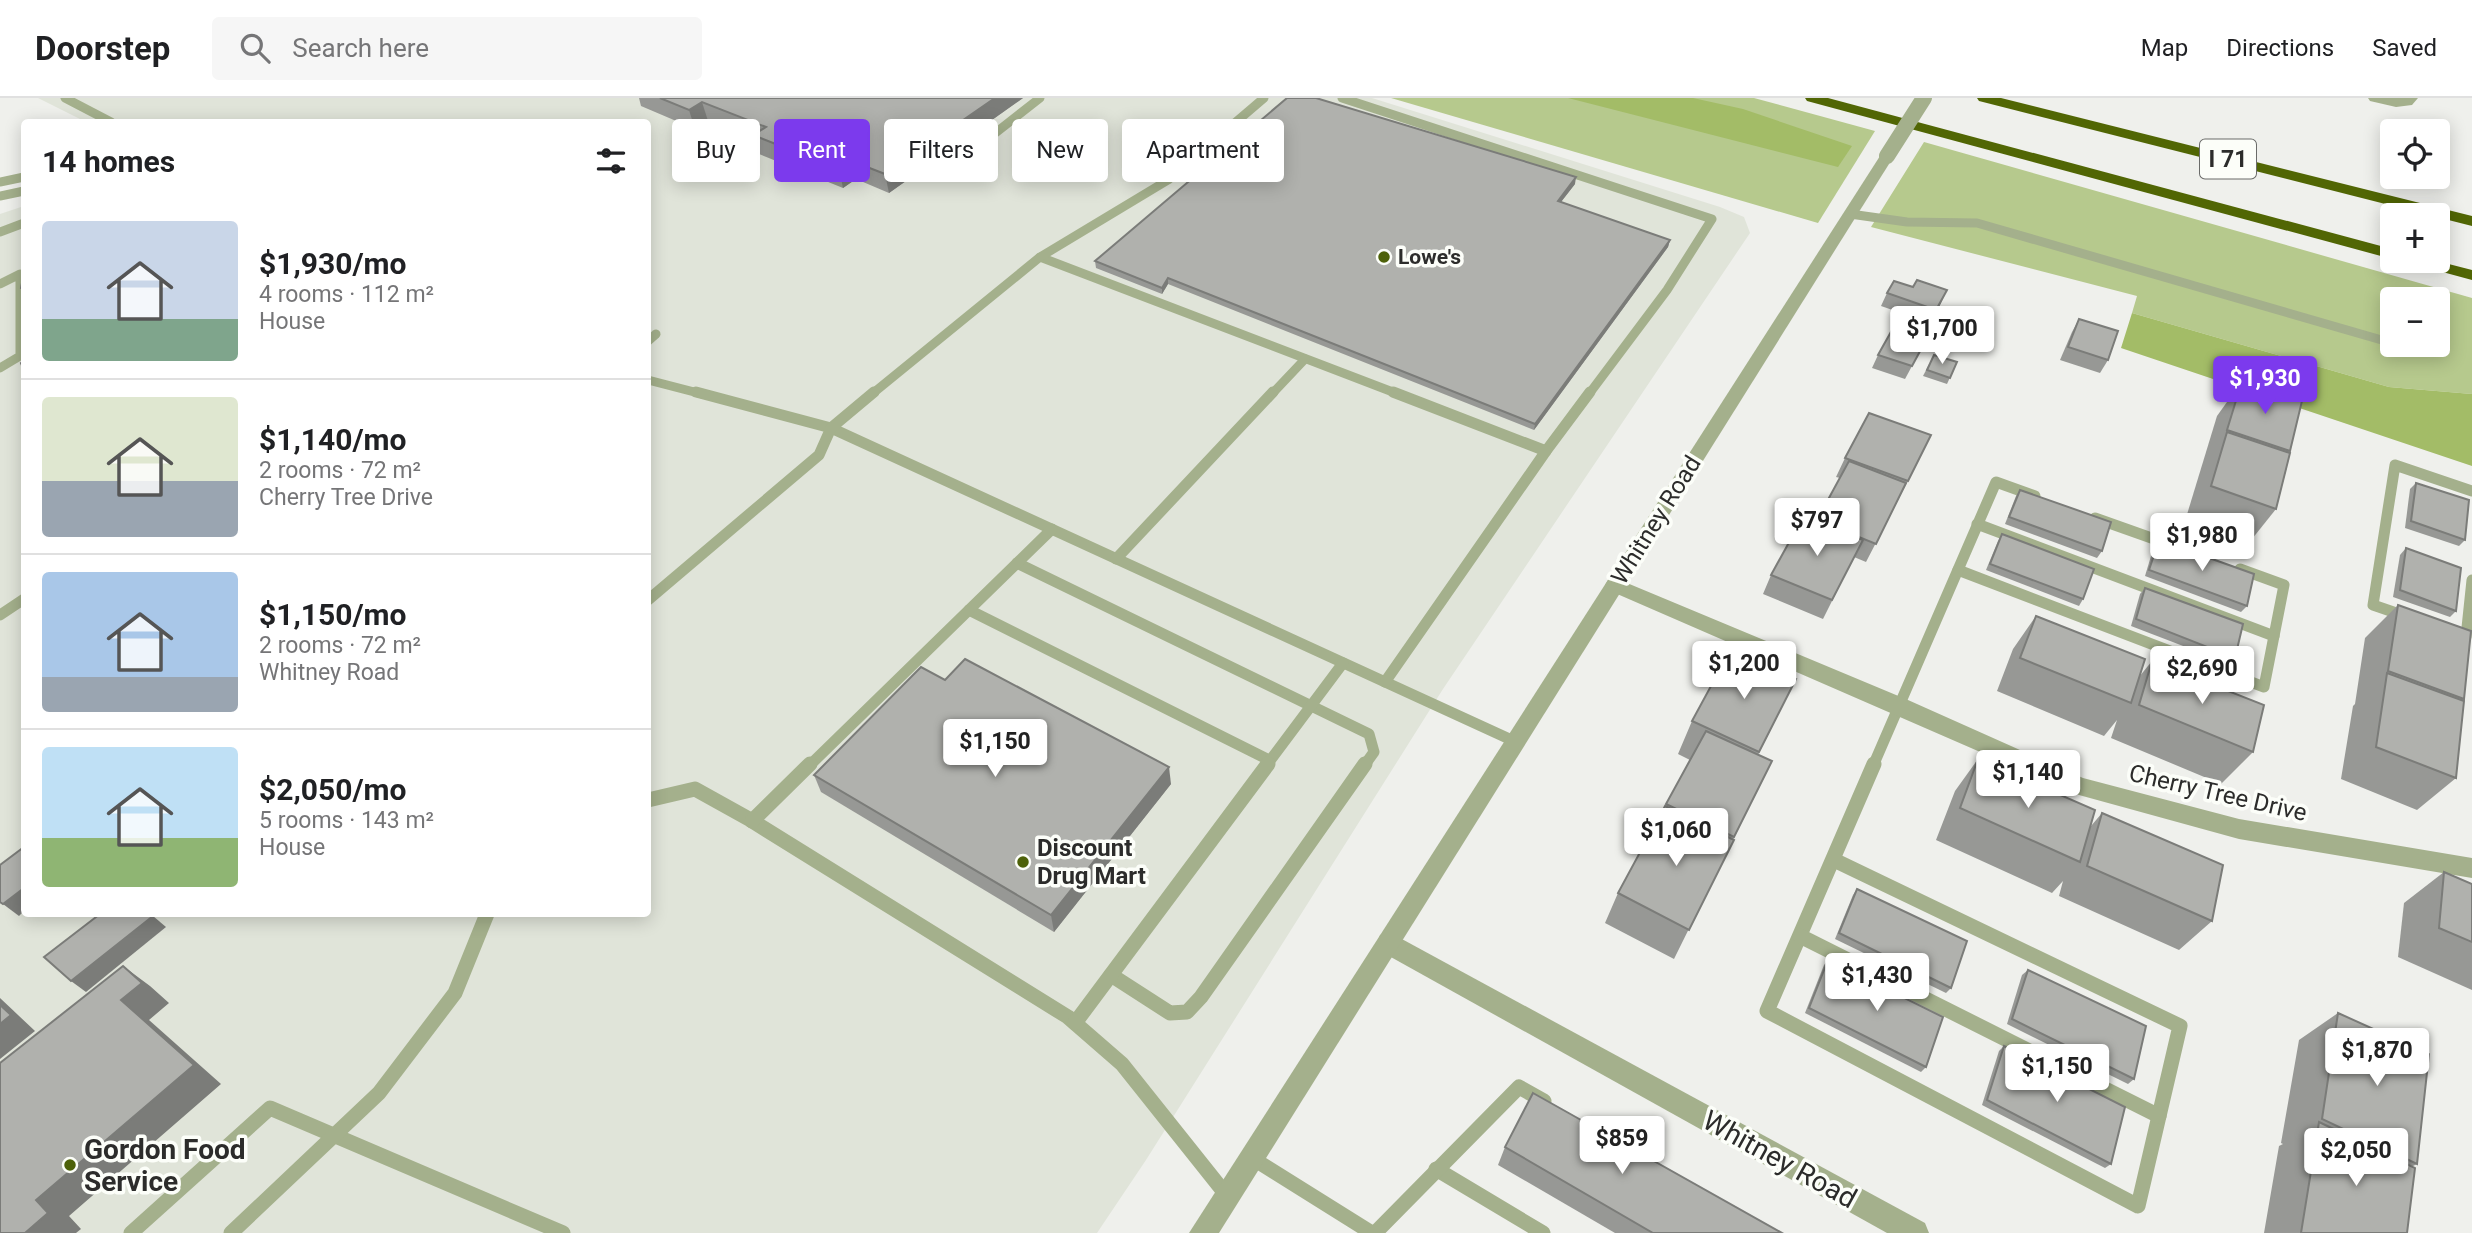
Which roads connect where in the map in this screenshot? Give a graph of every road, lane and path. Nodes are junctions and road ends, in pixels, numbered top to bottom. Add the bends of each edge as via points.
1 (65, 98) edge
2 (1040, 98) edge
3 (1264, 98) edge
4 (1342, 98) edge
5 (1812, 98) edge
6 (1924, 98) edge
7 (1984, 98) edge
8 (2375, 98) edge
9 (2411, 98) edge
10 (105, 119) edge
11 (998, 131) edge
12 (21, 178) edge
13 (0, 182) edge
14 (21, 192) edge
15 (0, 196) edge
16 (1850, 214) junction
17 (2472, 221) edge
18 (21, 224) edge
19 (0, 232) edge
20 (2380, 251) edge
21 (1040, 257) junction
22 (2450, 269) edge
23 (2450, 272) edge
24 (2472, 275) edge
25 (2472, 280) edge
26 (0, 284) edge
27 (21, 314) edge
28 (2380, 340) edge
29 (21, 356) edge
30 (1306, 359) junction
31 (0, 368) edge
32 (651, 381) edge
33 (831, 428) junction
34 (1546, 451) junction
35 (2472, 491) edge
36 (2048, 501) edge
37 (2087, 515) edge
38 (1977, 524) junction
39 (1052, 529) junction
40 (2192, 552) edge
41 (1116, 559) junction
42 (1017, 563) junction
43 (2231, 566) edge
44 (1958, 570) junction
45 (2472, 580) edge
46 (1615, 585) junction
47 (651, 597) edge
48 (21, 601) edge
49 (969, 610) junction
50 (0, 615) edge
51 (2420, 621) edge
52 (2274, 636) junction
53 (2464, 637) edge
54 (1343, 663) junction
55 (1385, 682) junction
56 (1311, 705) junction
57 (1900, 706) junction
58 (1516, 742) junction
59 (1269, 760) junction
60 (651, 799) edge
61 (752, 821) junction
62 (1834, 860) junction
63 (2472, 868) edge
64 (486, 917) edge
65 (1800, 936) junction
66 (1389, 943) junction
67 (1111, 975) junction
68 (1075, 1023) junction
69 (1554, 1107) edge
70 (2159, 1116) junction
71 (336, 1134) junction
72 (1252, 1158) junction
73 (1436, 1169) junction
74 (1228, 1196) junction
75 (131, 1233) edge
76 (231, 1233) edge
77 (563, 1233) edge
78 (1203, 1233) edge
79 (1374, 1233) edge
80 (1544, 1233) edge
81 (1915, 1233) edge

1 - 10 lane
2 - 11 lane
3 - 21 lane via 1168,180
4 - 34 lane via 1712,219 1667,290
5 - 20 highway, I 71
6 - 16 street, Whitney Road, bridge
7 - 17 highway, I 71
8 - 9 street via 2396,103
12 - 13 lane
14 - 15 lane
16 - 28 lane via 1907,222 1978,223
16 - 46 street, Whitney Road
18 - 19 lane
21 - 30 lane
21 - 33 lane
22 - 24 highway
23 - 25 highway
26 - 27 lane via 20,274
29 - 31 lane
30 - 34 lane
30 - 41 lane
32 - 33 lane
33 - 39 lane
33 - 47 lane via 819,455
34 - 55 lane
35 - 51 lane via 2395,465 2373,605
36 - 38 lane via 1996,482
37 - 40 lane
38 - 44 lane
38 - 52 lane
39 - 41 lane
39 - 42 lane
41 - 54 lane
42 - 49 lane
42 - 56 lane
43 - 52 lane via 2284,585
44 - 52 lane via 2264,687
44 - 57 lane
45 - 53 lane
46 - 57 street, Cherry Tree Drive
46 - 58 street, Whitney Road
48 - 50 lane
49 - 59 lane
49 - 61 lane
54 - 55 lane
54 - 56 lane
55 - 58 lane
56 - 59 lane
56 - 67 lane via 1369,734 1374,751 1201,997 1187,1012 1170,1013
57 - 62 lane
57 - 63 street, Cherry Tree Drive via 2079,786 2239,829
58 - 66 street, Whitney Road
59 - 67 lane
60 - 61 lane via 695,789
61 - 68 lane
62 - 65 lane
62 - 70 lane via 2180,1026
64 - 71 lane via 455,993 379,1093
65 - 70 lane
65 - 70 lane via 1767,1011 2138,1206
66 - 72 street, Whitney Road
66 - 81 street, Whitney Road
67 - 68 lane
68 - 74 lane via 1122,1064
69 - 73 lane via 1519,1087
71 - 75 lane via 270,1108
71 - 76 lane
71 - 77 lane
72 - 74 street, Whitney Road
72 - 79 lane
73 - 79 lane
73 - 80 lane
74 - 78 street, Whitney Road

